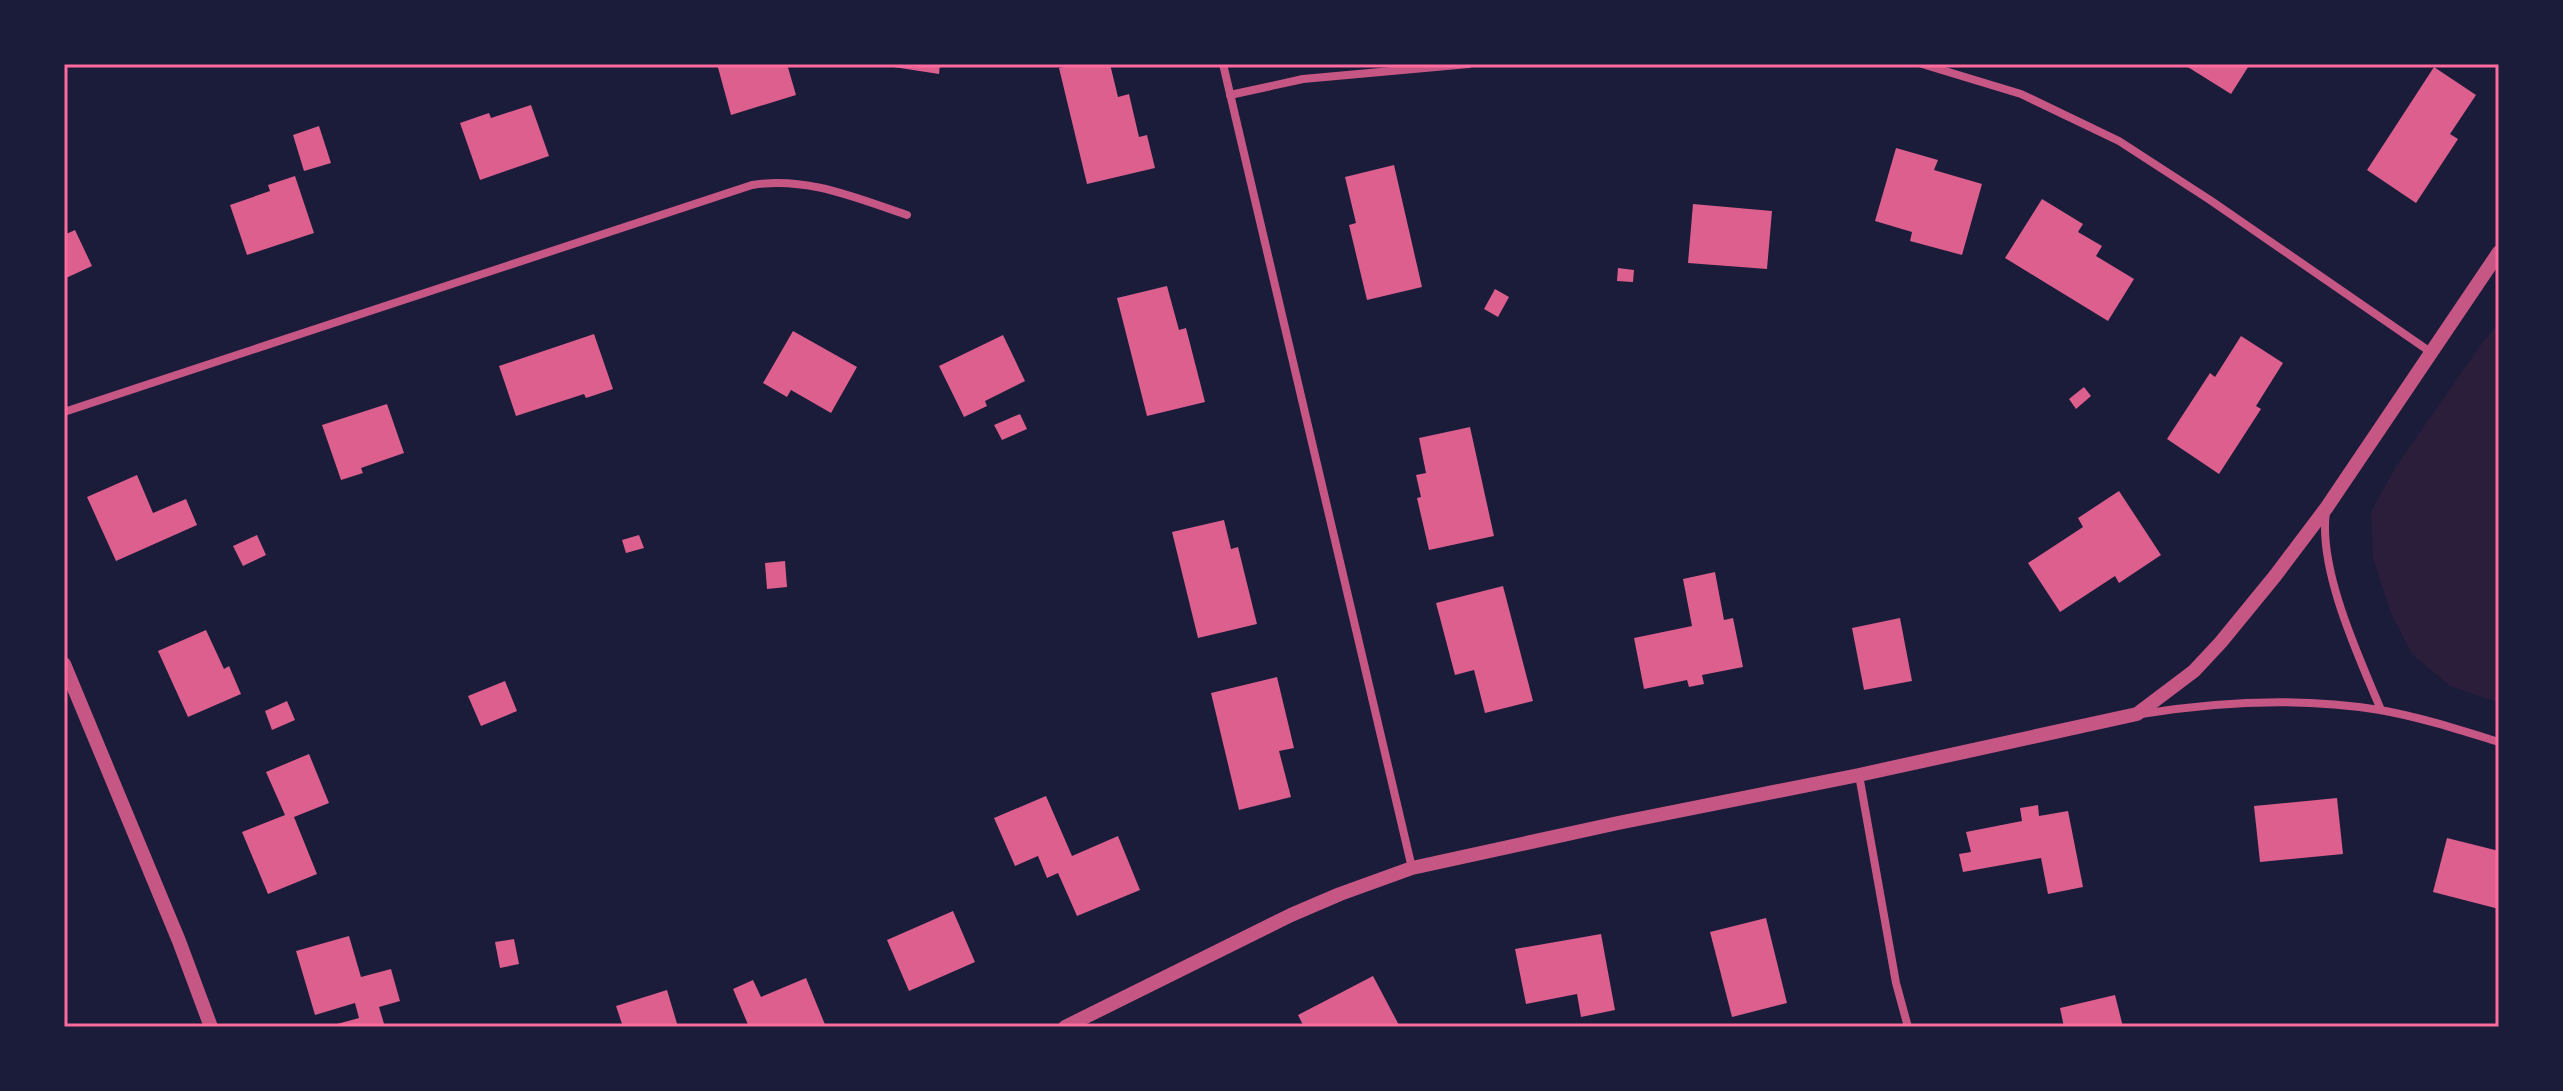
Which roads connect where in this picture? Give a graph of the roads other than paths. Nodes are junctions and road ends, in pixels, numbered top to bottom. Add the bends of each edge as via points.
1 (1223, 64) edge
2 (1469, 64) edge
3 (1922, 64) edge
4 (1230, 95) junction
5 (907, 215) dead end
6 (2499, 252) edge
7 (2432, 353) junction
8 (64, 412) edge
9 (2327, 507) junction
10 (64, 664) edge
11 (2381, 710) junction
12 (2137, 714) junction
13 (2499, 742) edge
14 (1859, 775) junction
15 (1412, 868) junction
16 (211, 1027) edge
17 (1065, 1027) edge
18 (1908, 1027) edge

1 - 4 street
2 - 4 street via 1303,79
3 - 7 street via 2021,94 2119,141
4 - 15 street
5 - 8 street via 800,183 752,185
6 - 7 street
7 - 9 street
9 - 11 street via 2328,552 2340,601
9 - 12 street via 2221,642
10 - 16 street
11 - 12 street via 2255,701
11 - 13 street
12 - 14 street
14 - 15 street
14 - 18 street
15 - 17 street via 1291,915

